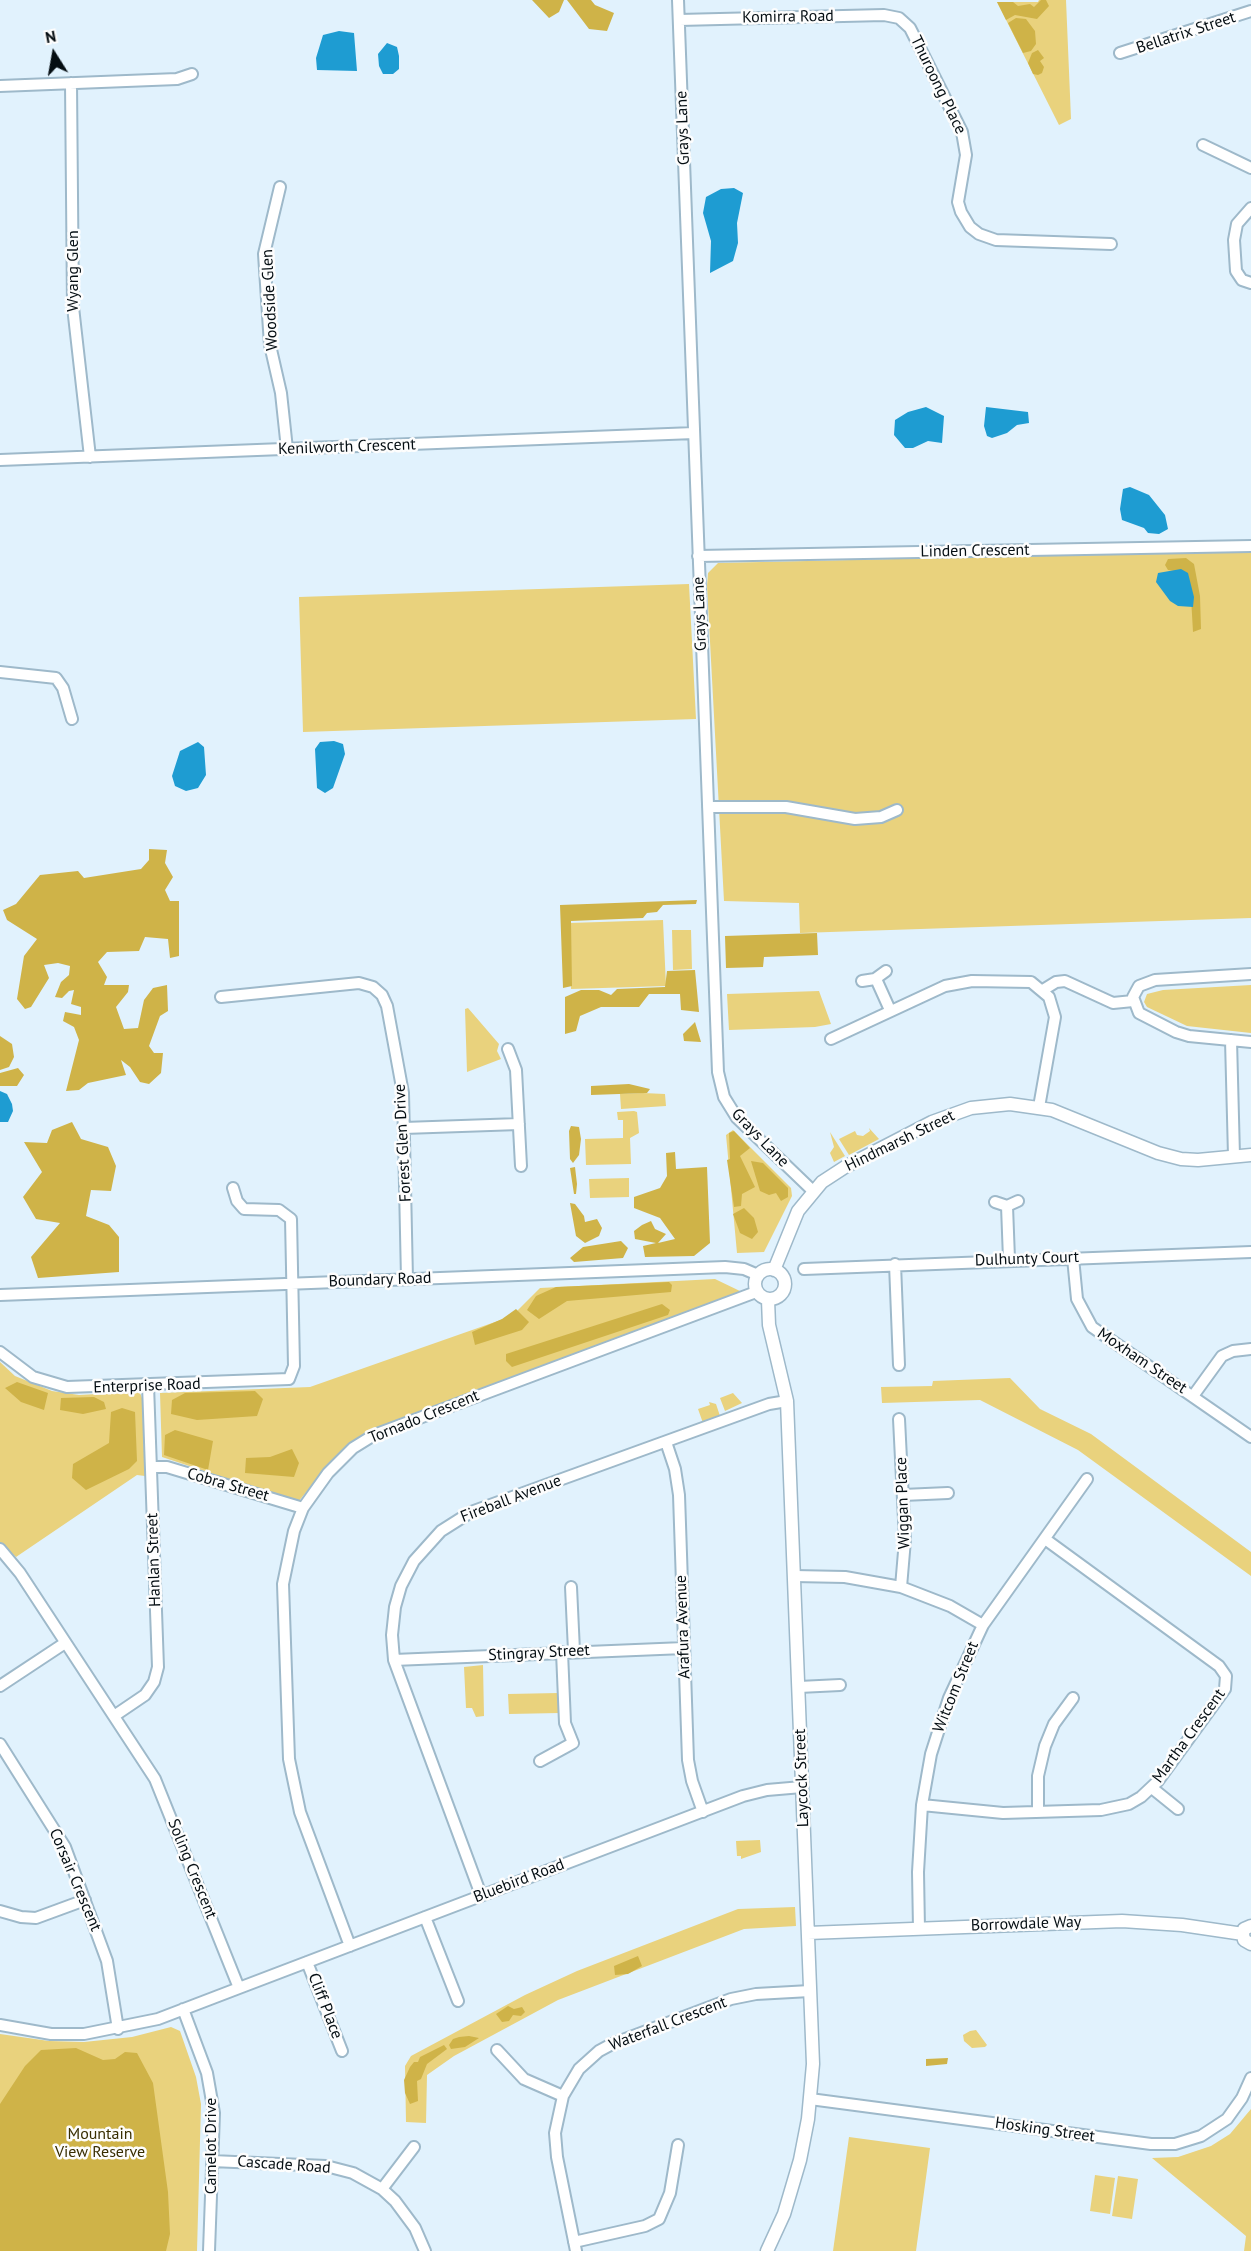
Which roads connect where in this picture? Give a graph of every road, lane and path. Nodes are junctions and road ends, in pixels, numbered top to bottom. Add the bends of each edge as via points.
1 (678, 0) edge
2 (1251, 11) edge
3 (898, 17) joint
4 (679, 20) junction
5 (1120, 52) dead end
6 (192, 74) dead end
7 (71, 83) junction
8 (0, 86) edge
9 (1203, 145) dead end
10 (1251, 168) edge
11 (280, 187) dead end
12 (1251, 208) edge
13 (1111, 244) dead end
14 (1251, 283) edge
15 (694, 433) junction
16 (287, 449) junction
17 (90, 457) junction
18 (0, 460) edge
19 (1251, 546) edge
20 (698, 556) junction
21 (0, 672) edge
22 (72, 719) dead end
23 (708, 807) junction
24 (897, 810) dead end
25 (886, 971) dead end
26 (1251, 974) edge
27 (876, 979) junction
28 (862, 981) dead end
29 (1043, 990) junction
30 (221, 997) dead end
31 (1133, 1001) junction
32 (890, 1010) junction
33 (831, 1039) dead end
34 (1231, 1040) junction
35 (1251, 1042) edge
36 (508, 1049) dead end
37 (1039, 1107) junction
38 (519, 1124) junction
39 (404, 1128) junction
40 (1251, 1155) edge
41 (1234, 1156) junction
42 (520, 1166) dead end
43 (233, 1188) dead end
44 (813, 1191) junction
45 (1018, 1202) dead end
46 (995, 1203) dead end
47 (1007, 1206) junction
48 (1251, 1252) edge
49 (1073, 1258) junction
50 (1009, 1259) junction
51 (895, 1264) junction
52 (804, 1269) dead end
53 (774, 1270) junction
54 (758, 1275) junction
55 (407, 1279) junction
56 (291, 1283) junction
57 (756, 1292) junction
58 (0, 1295) edge
59 (768, 1300) junction
60 (1251, 1349) edge
61 (0, 1352) edge
62 (899, 1365) dead end
63 (148, 1385) junction
64 (1193, 1396) junction
65 (787, 1401) junction
66 (899, 1419) dead end
67 (1251, 1437) edge
68 (666, 1442) junction
69 (151, 1467) junction
70 (1087, 1479) dead end
71 (948, 1493) dead end
72 (903, 1495) junction
73 (303, 1508) junction
74 (1045, 1539) junction
75 (0, 1549) edge
76 (794, 1576) junction
77 (571, 1587) dead end
78 (901, 1587) junction
79 (983, 1625) junction
80 (64, 1643) junction
81 (684, 1648) junction
82 (574, 1651) junction
83 (562, 1652) junction
84 (394, 1660) junction
85 (840, 1685) dead end
86 (0, 1686) edge
87 (799, 1687) junction
88 (1073, 1698) dead end
89 (114, 1716) junction
90 (0, 1744) edge
91 (540, 1761) dead end
92 (802, 1787) junction
93 (1152, 1788) junction
94 (922, 1805) junction
95 (1178, 1809) dead end
96 (703, 1812) junction
97 (1038, 1812) junction
98 (481, 1895) junction
99 (85, 1900) junction
100 (0, 1911) edge
101 (425, 1917) junction
102 (919, 1929) junction
103 (808, 1933) junction
104 (1248, 1935) edge
105 (350, 1946) junction
106 (308, 1962) junction
107 (239, 1988) junction
108 (810, 1990) junction
109 (458, 2001) dead end
110 (183, 2009) junction
111 (0, 2025) edge
112 (118, 2028) junction
113 (497, 2050) dead end
114 (342, 2051) dead end
115 (1251, 2078) edge
116 (563, 2096) junction
117 (810, 2099) junction
118 (678, 2145) dead end
119 (414, 2147) dead end
120 (212, 2161) junction
121 (382, 2188) junction
122 (575, 2246) edge
123 (209, 2251) edge
124 (424, 2251) edge
125 (767, 2251) edge

1 - 4 street, Grays Lane
2 - 5 street, Bellatrix Street
3 - 4 street, Komirra Road
3 - 13 street, Thuroong Place via 910,28 962,132 966,155 958,202 970,226 996,240
4 - 15 street, Grays Lane
6 - 7 street via 177,79
7 - 8 street
7 - 17 street, Wyang Glen via 73,307
9 - 10 street
11 - 16 street, Woodside Glen via 264,254 270,345 281,393
12 - 14 street via 1238,224 1234,240 1236,271 1242,280
15 - 16 street, Kenilworth Crescent
15 - 20 street, Grays Lane
16 - 17 street, Kenilworth Crescent
17 - 18 street, Kenilworth Crescent
19 - 20 street, Linden Crescent
20 - 23 street, Grays Lane
21 - 22 street via 56,678
23 - 24 street via 786,807 855,819 881,817
23 - 44 street, Grays Lane via 720,1085 736,1118
25 - 27 street
26 - 31 street via 1149,981 1136,988
27 - 28 street
27 - 32 street
29 - 31 street via 1065,981 1113,1003
29 - 32 street via 1024,980 961,982 927,992
29 - 37 street via 1054,1006 1055,1017
30 - 39 street, Forest Glen Drive via 354,983 373,987 387,1006 403,1093
31 - 34 street via 1138,1013 1176,1032
32 - 33 street
34 - 35 street
34 - 41 street
36 - 38 street via 516,1070
37 - 41 street, Hindmarsh Street via 1172,1157 1198,1160
37 - 44 street, Hindmarsh Street via 988,1105 948,1115 844,1167
38 - 39 street
38 - 42 street
39 - 55 street, Forest Glen Drive
40 - 41 street, Hindmarsh Street
43 - 56 street via 244,1209 279,1210 290,1216
44 - 53 street, Hindmarsh Street via 792,1223
45 - 47 street
46 - 47 street
47 - 50 street
48 - 49 street, Dulhunty Court
49 - 50 street, Dulhunty Court
49 - 64 street, Moxham Street via 1077,1299 1092,1327
50 - 51 street, Dulhunty Court
51 - 52 street, Dulhunty Court
51 - 62 street
53 - 54 street
53 - 59 street via 782,1275 785,1285 778,1298
54 - 55 street, Boundary Road via 724,1267
54 - 57 street via 754,1283
55 - 56 street, Boundary Road
56 - 58 street, Boundary Road
56 - 63 street, Enterprise Road via 294,1366 289,1379
57 - 59 street
57 - 73 street, Tornado Crescent via 374,1435 328,1473
59 - 65 street, Laycock Street via 769,1325
60 - 64 street via 1222,1356
61 - 63 street, Enterprise Road via 25,1373 56,1386
63 - 69 street, Hanlan Street
64 - 67 street, Moxham Street
65 - 68 street, Fireball Avenue
65 - 76 street, Laycock Street
66 - 72 street, Wiggan Place
68 - 81 street, Arafura Avenue via 679,1495
68 - 84 street, Fireball Avenue via 478,1509 441,1531 414,1561 401,1586 393,1623
69 - 73 street, Cobra Street via 167,1467
69 - 89 street, Hanlan Street via 158,1667 145,1695
70 - 74 street, Witcom Street
71 - 72 street
72 - 78 street, Wiggan Place
73 - 105 street, Tornado Crescent via 283,1584 289,1759 300,1812
74 - 79 street, Witcom Street
74 - 93 street, Martha Crescent via 1225,1673 1224,1692
75 - 80 street, Soling Crescent via 20,1573
76 - 78 street via 845,1577
76 - 87 street, Laycock Street
77 - 82 street
78 - 79 street via 950,1606
79 - 94 street, Witcom Street via 943,1713
80 - 86 street
80 - 89 street, Soling Crescent
81 - 82 street, Stingray Street
81 - 96 street, Arafura Avenue via 688,1760
82 - 83 street, Stingray Street
83 - 84 street, Stingray Street
83 - 91 street via 565,1723 573,1743
84 - 98 street, Fireball Avenue
85 - 87 street
87 - 92 street, Laycock Street
88 - 97 street via 1054,1724 1045,1746 1038,1776
89 - 107 street, Soling Crescent via 162,1793
90 - 99 street, Corsair Crescent via 59,1837
92 - 96 street, Bluebird Road via 756,1792
92 - 103 street, Laycock Street
93 - 95 street
93 - 97 street, Martha Crescent via 1116,1808
94 - 97 street, Martha Crescent via 981,1812
94 - 102 street, Witcom Street via 918,1844
96 - 98 street, Bluebird Road
98 - 101 street, Bluebird Road
99 - 100 street via 36,1917
99 - 112 street, Corsair Crescent via 107,1961
101 - 105 street, Bluebird Road
101 - 109 street
102 - 103 street, Borrowdale Way
102 - 104 street, Borrowdale Way via 1122,1921
103 - 108 street, Laycock Street
105 - 106 street, Bluebird Road
106 - 107 street, Bluebird Road
106 - 114 street, Cliff Place
107 - 110 street
108 - 116 street, Waterfall Crescent via 731,1999 617,2042 585,2063
108 - 117 street, Laycock Street
110 - 112 street
110 - 120 street, Camelot Drive via 207,2073 214,2114
111 - 112 street via 51,2034
113 - 116 street via 519,2076
115 - 117 street, Hosking Street via 1227,2119 1202,2136 1175,2144
116 - 122 street, Waterfall Crescent via 556,2124 556,2157
117 - 125 street, Laycock Street via 796,2177
118 - 122 street via 670,2193 659,2219
119 - 121 street
120 - 121 street, Cascade Road via 326,2166 353,2173
120 - 123 street, Camelot Drive
121 - 124 street, Cascade Road via 411,2221

